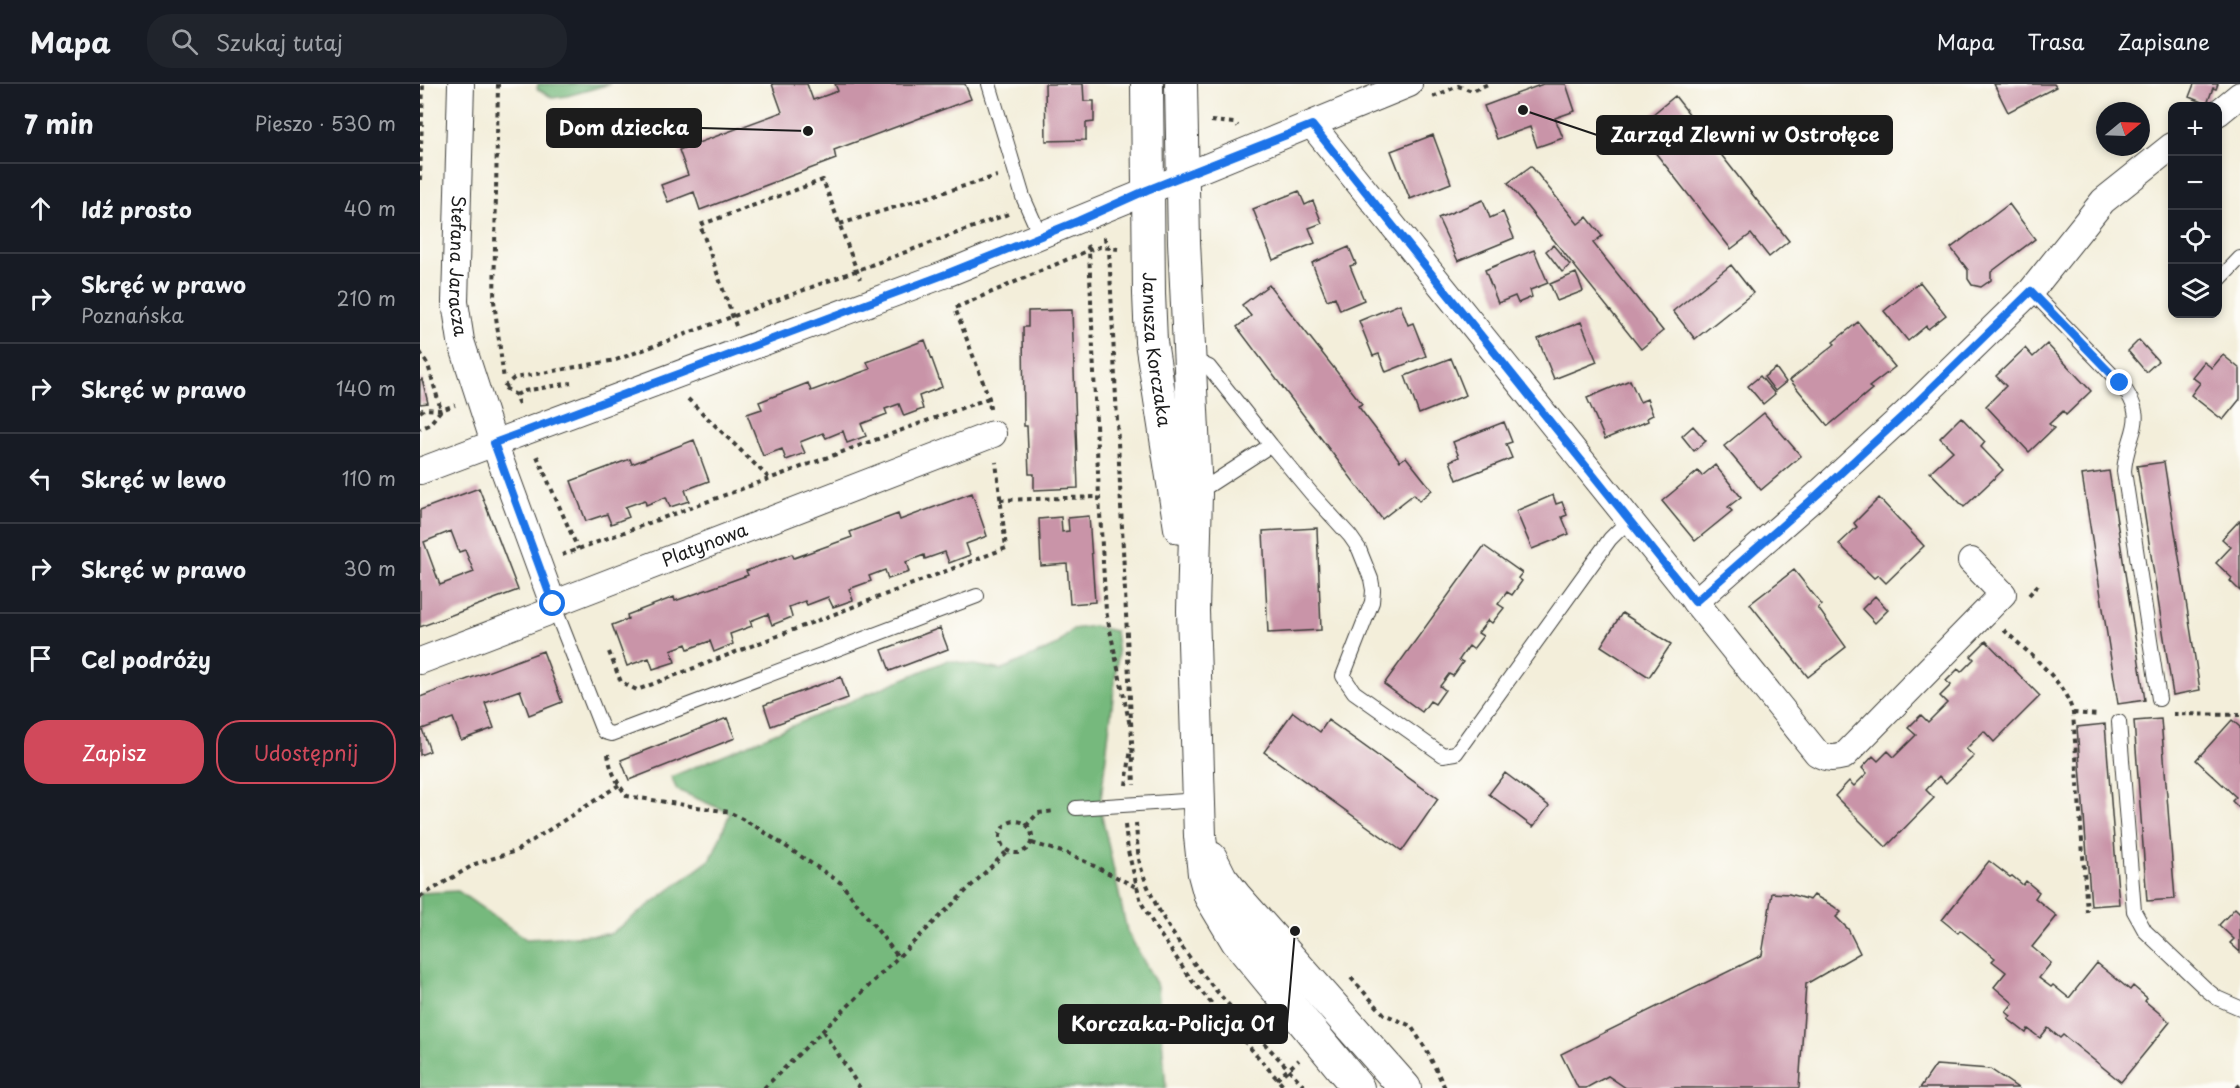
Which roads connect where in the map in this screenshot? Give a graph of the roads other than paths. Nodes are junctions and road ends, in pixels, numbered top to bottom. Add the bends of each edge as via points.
1 (461, 84) edge
2 (989, 84) edge
3 (1147, 84) edge
4 (1181, 84) edge
5 (1418, 91) edge
6 (2240, 95) edge
7 (2222, 109) edge
8 (1312, 125) junction
9 (2168, 149) edge
10 (1183, 176) junction
11 (1147, 190) junction
12 (1040, 235) junction
13 (2240, 258) edge
14 (2222, 276) edge
15 (2031, 291) junction
16 (1190, 358) junction
17 (993, 434) road end
18 (494, 443) junction
19 (1271, 446) junction
20 (420, 471) edge
21 (1196, 494) junction
22 (1629, 520) junction
23 (1971, 561) dead end
24 (977, 596) dead end
25 (1695, 602) junction
26 (553, 604) junction
27 (1193, 611) junction
28 (420, 661) edge
29 (2159, 699) dead end
30 (2119, 722) dead end
31 (1200, 800) junction
32 (1076, 808) road end
33 (1200, 836) junction
34 (2240, 1008) edge
35 (1357, 1088) edge
36 (1405, 1088) edge

1 - 18 street, Stefana Jaracza via 455,302 461,341
2 - 12 lane via 1015,171
3 - 11 street, Janusza Korczaka
4 - 10 street, Janusza Korczaka
5 - 8 street
6 - 7 street
8 - 10 street
8 - 22 street
9 - 15 street via 2103,201
10 - 11 street
10 - 16 street, Janusza Korczaka
11 - 12 street
11 - 27 street, Janusza Korczaka via 1152,342
12 - 18 street
13 - 14 lane
15 - 25 street via 1906,413
15 - 29 lane via 2120,383 2136,407 2137,421 2125,455 2124,471
16 - 19 lane via 1209,367
16 - 21 street, Janusza Korczaka
17 - 26 street, Platynowa
18 - 20 street
18 - 26 street, Stefana Jaracza
19 - 21 lane
19 - 22 lane via 1350,536 1371,579 1372,602 1343,676 1354,692 1443,755 1456,753 1610,539
21 - 27 street, Janusza Korczaka
22 - 25 street
23 - 25 street via 2003,594 1854,747 1834,759 1817,753
24 - 26 lane via 612,734 601,726
26 - 28 street, Platynowa via 546,613
27 - 31 street, Janusza Korczaka
30 - 34 lane via 2134,911 2145,931 2207,990
31 - 32 lane
31 - 33 street, Janusza Korczaka
33 - 35 street, Janusza Korczaka via 1204,874 1218,912 1237,941
33 - 36 street, Janusza Korczaka via 1221,878 1235,896

